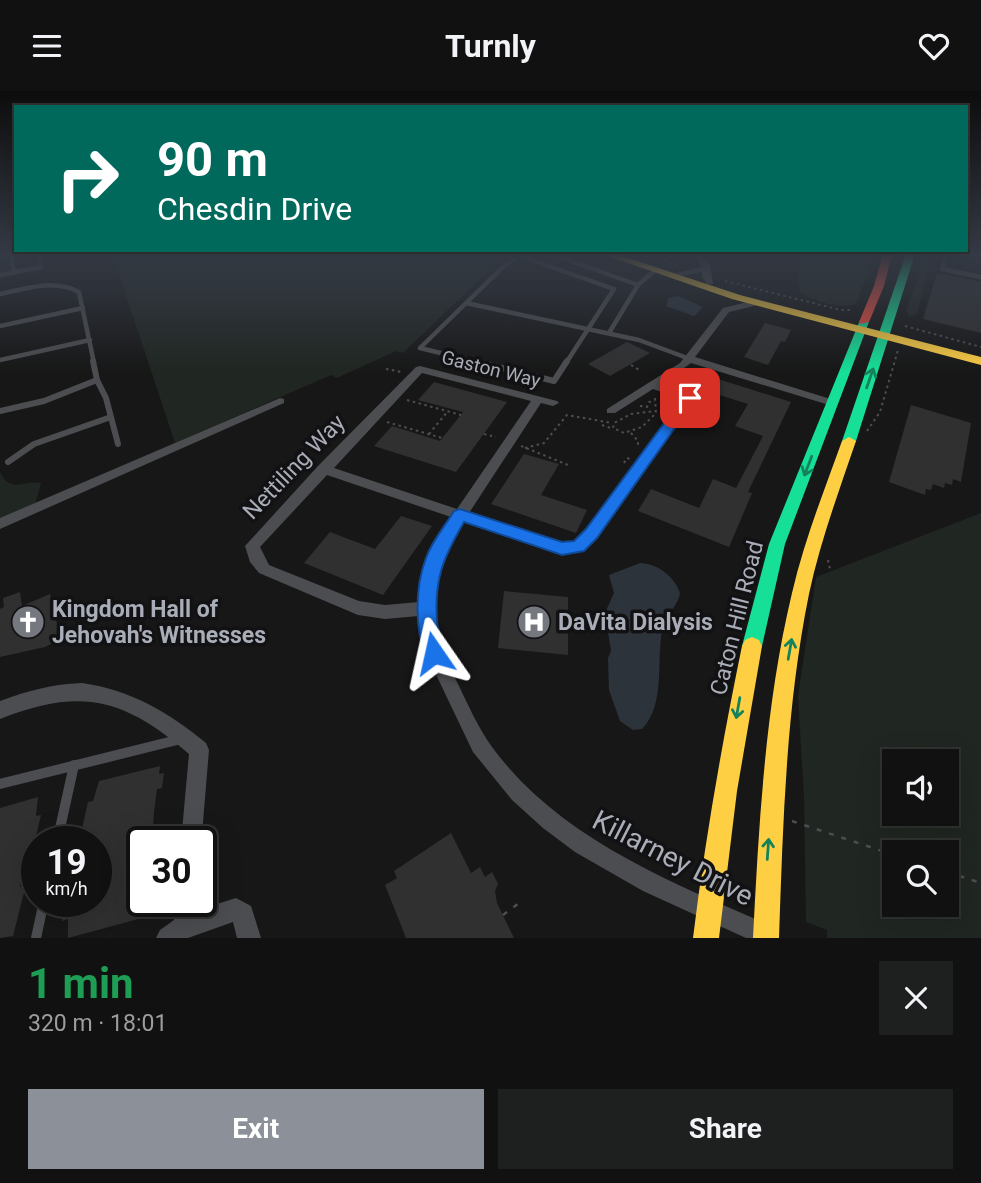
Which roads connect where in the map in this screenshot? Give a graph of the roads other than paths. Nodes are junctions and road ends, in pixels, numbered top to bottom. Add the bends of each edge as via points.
1 (79, 294) edge
2 (475, 294) edge
3 (611, 294) edge
4 (633, 294) edge
5 (720, 294) edge
6 (738, 294) edge
7 (761, 294) edge
8 (874, 294) edge
9 (900, 294) edge
10 (466, 303) junction
11 (755, 303) junction
12 (83, 308) junction
13 (726, 310) junction
14 (856, 319) junction
15 (0, 326) edge
16 (589, 329) junction
17 (890, 330) junction
18 (609, 333) junction
19 (90, 340) junction
20 (981, 353) edge
21 (690, 359) junction
22 (0, 360) edge
23 (981, 361) edge
24 (419, 369) joint
25 (97, 380) junction
26 (653, 390) junction
27 (280, 401) dead end
28 (545, 401) joint
29 (832, 403) junction
30 (0, 411) edge
31 (111, 417) junction
32 (612, 417) road end
33 (118, 444) dead end
34 (8, 462) dead end
35 (324, 469) junction
36 (460, 515) junction
37 (0, 524) edge
38 (427, 608) junction
39 (0, 710) edge
40 (186, 738) junction
41 (75, 765) junction
42 (0, 784) edge
43 (61, 826) edge
44 (193, 826) edge
45 (708, 909) junction
46 (41, 917) edge
47 (176, 932) edge
48 (765, 936) edge
49 (36, 938) edge
50 (249, 938) edge
51 (706, 938) edge

1 - 12 lane
2 - 10 lane
3 - 16 lane
4 - 18 lane
5 - 13 street
6 - 11 main road
7 - 14 main road
8 - 14 main road, Caton Hill Road
9 - 17 main road
10 - 16 lane
10 - 16 lane via 420,348 554,381
11 - 13 street
11 - 14 main road
12 - 15 lane
12 - 19 lane
13 - 21 street
14 - 17 main road
14 - 29 main road, Caton Hill Road
16 - 18 lane
17 - 20 main road
17 - 23 main road
48 -> 17 main road via 773,774 796,613 809,559
18 - 21 lane
19 - 22 lane
19 - 25 lane
21 - 26 street
21 - 29 street
24 - 28 street, Gaston Way
24 - 35 street, Nettiling Way
25 - 30 lane via 44,401
25 - 31 lane
26 - 32 street
26 - 36 street via 690,398 578,547 562,549
27 - 37 street
28 - 36 street, Killarney Drive
29 -> 45 main road, Caton Hill Road via 777,544 760,605 729,756
31 - 33 lane
31 - 34 lane via 34,444
35 - 36 street
35 - 38 street, Nettiling Way via 253,544 261,566 358,608
36 - 38 street, Killarney Drive via 435,555
38 - 45 street, Killarney Drive via 430,636 443,675 488,759 573,840 606,861
39 - 40 street via 57,692 113,696 170,723
40 - 41 lane
40 - 44 street via 199,750
41 - 42 lane
41 - 43 lane
45 - 48 street, Killarney Drive
45 - 51 main road, Caton Hill Road
46 - 49 lane
47 - 50 street via 236,910 243,914

